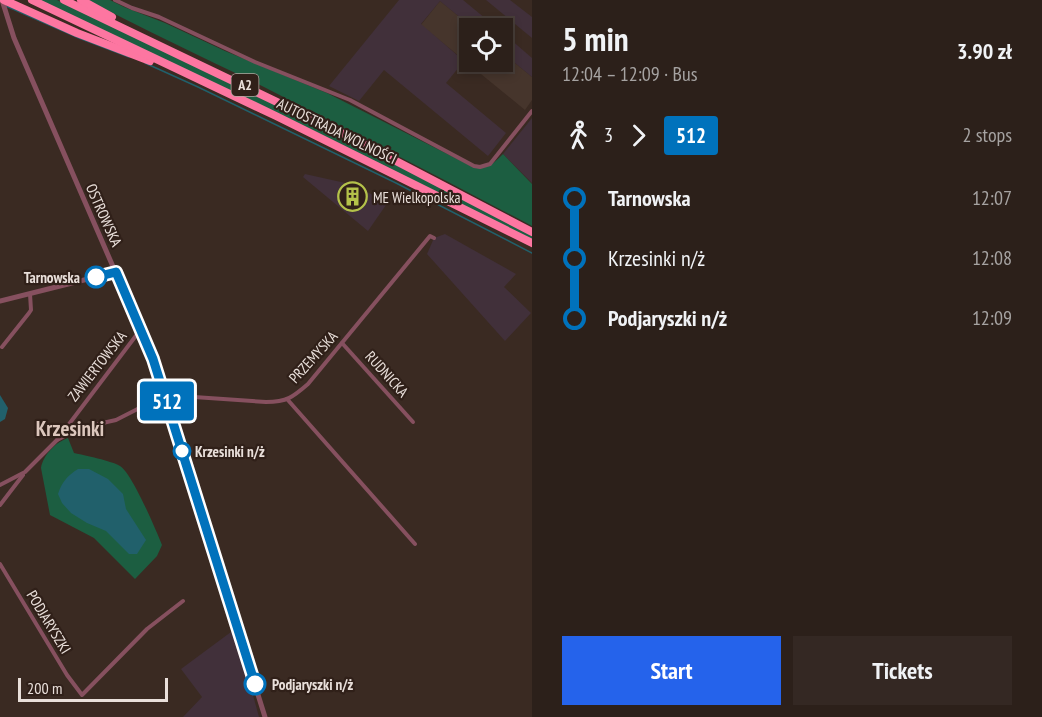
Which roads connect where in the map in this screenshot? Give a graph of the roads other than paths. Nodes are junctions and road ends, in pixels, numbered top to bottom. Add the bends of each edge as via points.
1 (32, 0) edge
2 (64, 0) edge
3 (81, 0) edge
4 (115, 0) edge
5 (3, 2) edge
6 (138, 34) junction
7 (200, 79) junction
8 (532, 111) edge
9 (532, 232) edge
10 (434, 238) dead end
11 (532, 243) edge
12 (116, 272) junction
13 (30, 294) junction
14 (0, 301) edge
15 (141, 329) junction
16 (342, 343) junction
17 (2, 347) dead end
18 (165, 396) junction
19 (287, 399) junction
20 (72, 418) junction
21 (413, 422) dead end
22 (80, 428) junction
23 (57, 440) junction
24 (25, 472) junction
25 (0, 485) edge
26 (0, 505) edge
27 (415, 544) dead end
28 (0, 564) edge
29 (183, 601) dead end
30 (265, 717) edge

1 - 7 highway, AUTOSTRADA WOLNOŚCI / A2
2 - 6 highway, AUTOSTRADA WOLNOŚCI / A2
3 - 6 highway
4 - 8 street via 350,100 474,166 490,164
5 - 7 highway
5 - 12 street, OSTROWSKA via 21,55
6 - 9 highway, AUTOSTRADA WOLNOŚCI / A2 via 373,148
7 - 11 highway, AUTOSTRADA WOLNOŚCI / A2
10 - 16 street, PRZEMYSKA via 430,236
12 - 13 street
12 - 15 street, OSTROWSKA
13 - 14 street
13 - 17 street via 31,310
15 - 18 street, OSTROWSKA
15 - 20 street, ZAWIERTOWSKA
16 - 19 street, PRZEMYSKA via 308,384
16 - 21 street, RUDNICKA
18 - 19 street, PRZEMYSKA via 266,402
18 - 22 street via 116,420
18 - 30 street, OSTROWSKA
19 - 27 street
20 - 22 street
20 - 23 street, ZAWIERTOWSKA
22 - 23 street
23 - 24 street
24 - 25 street
24 - 26 street
28 - 29 street, PODJARYSZKI via 82,695 147,629

